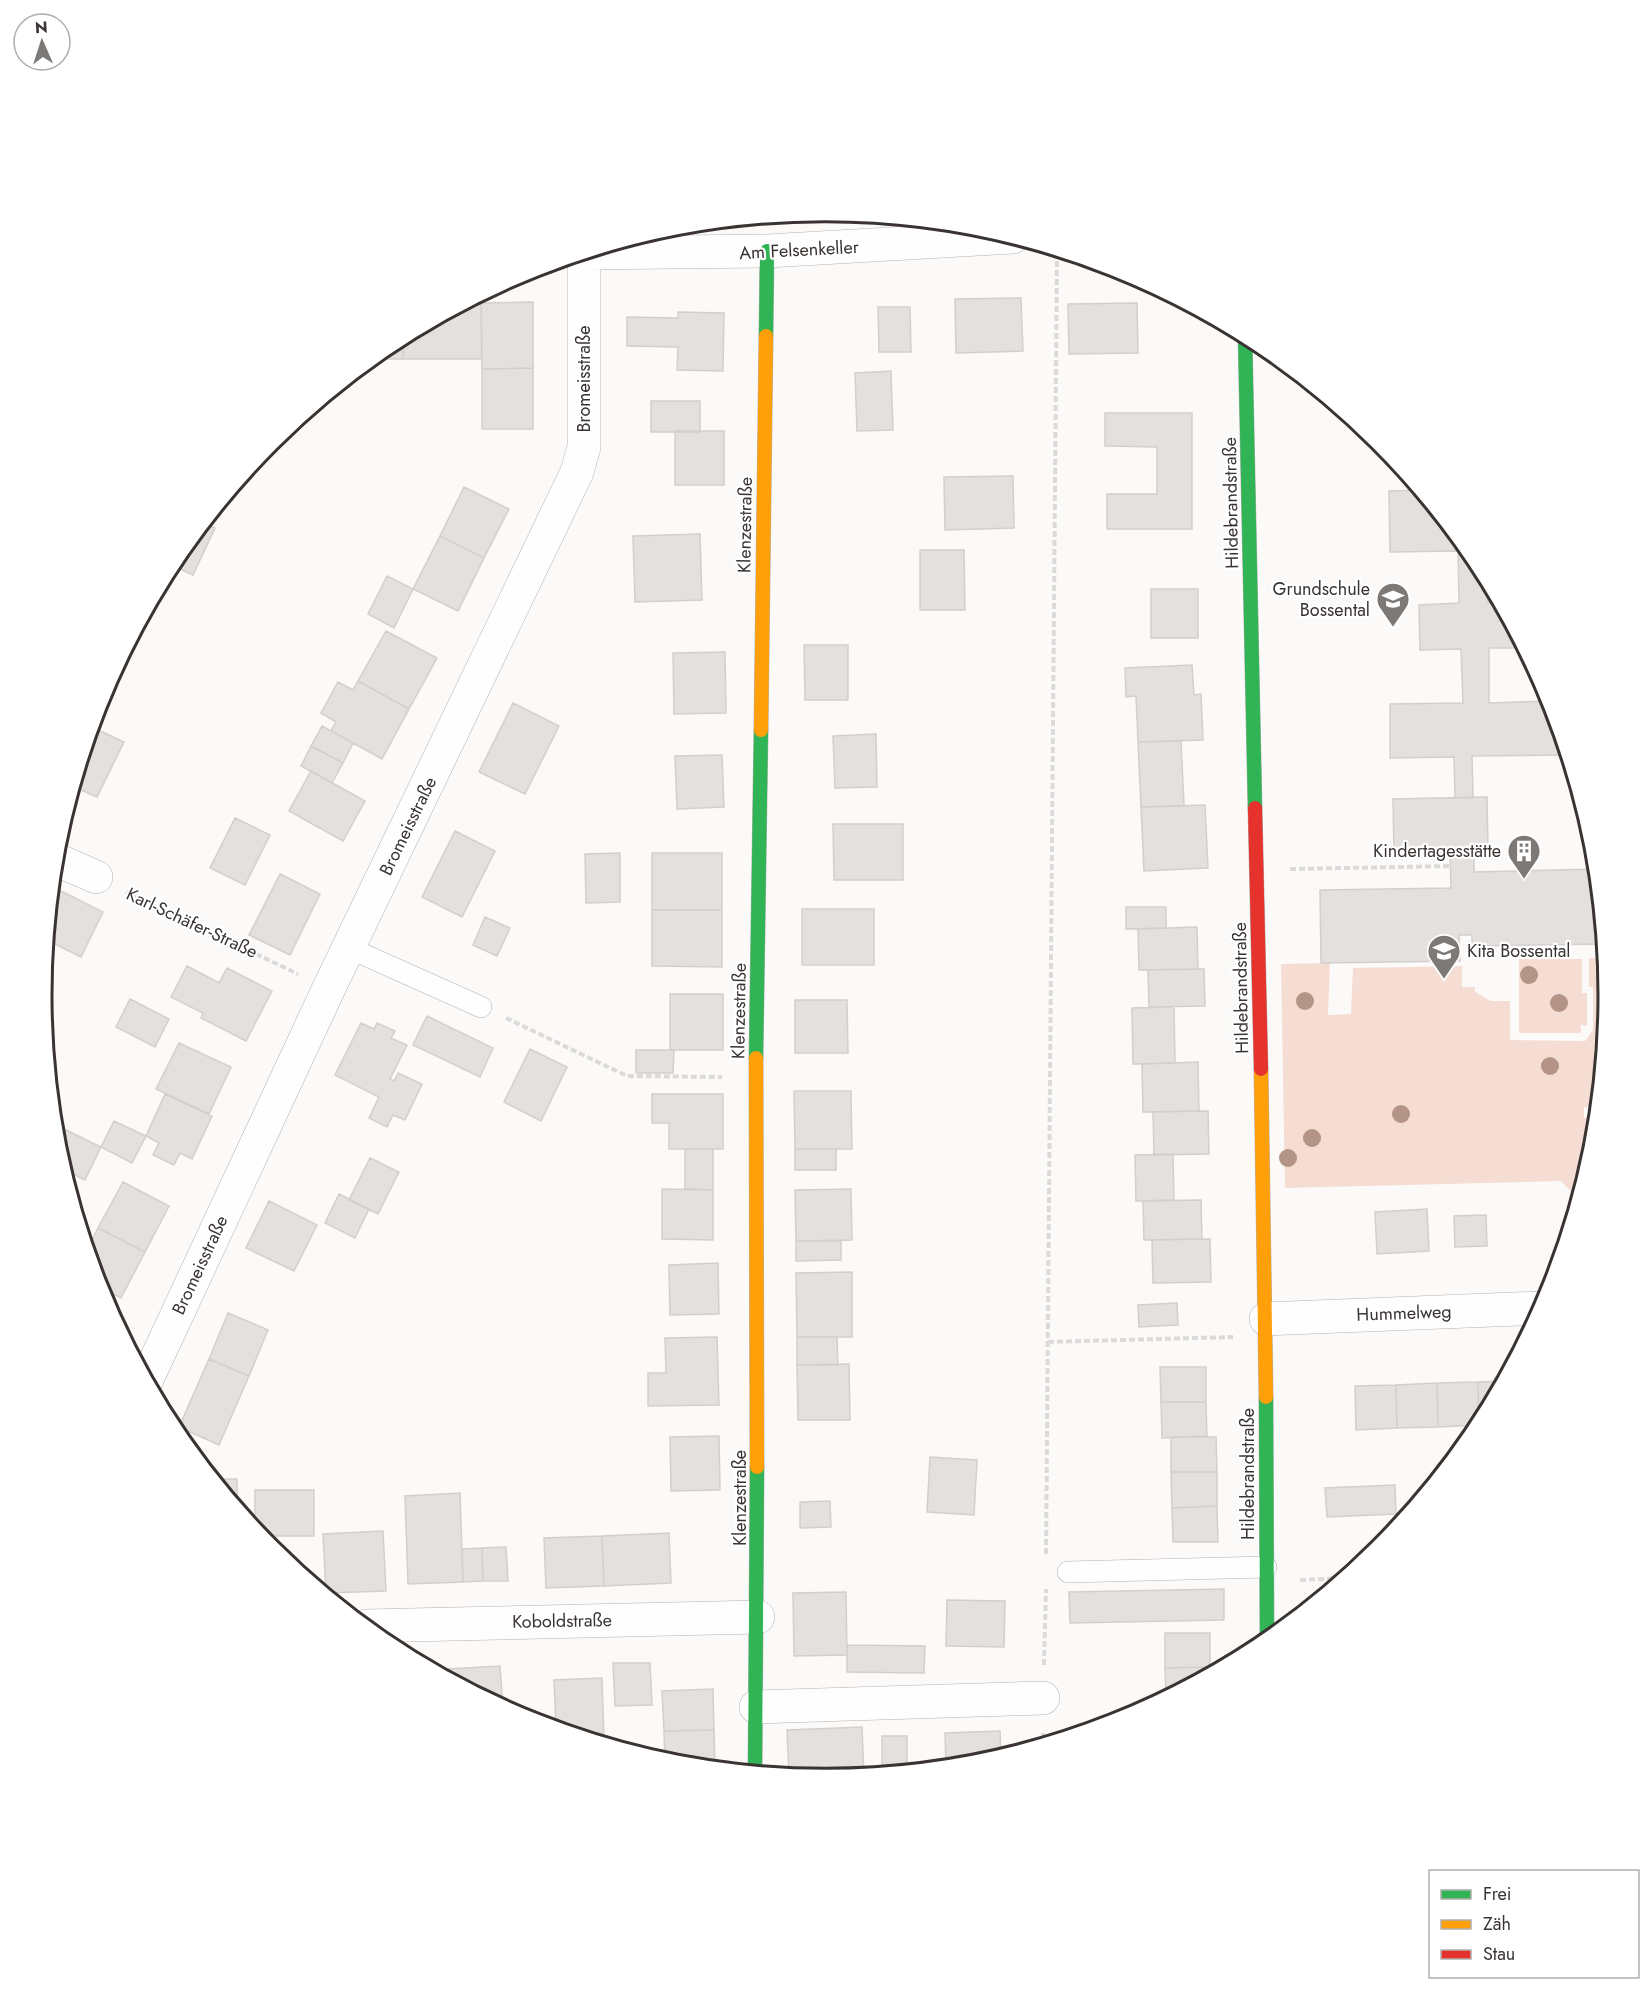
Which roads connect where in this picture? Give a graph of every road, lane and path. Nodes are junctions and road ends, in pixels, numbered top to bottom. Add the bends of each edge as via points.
1 (984, 239) edge
2 (767, 251) junction
3 (607, 254) edge
4 (1057, 258) edge
5 (584, 261) edge
6 (1245, 346) edge
7 (64, 863) edge
8 (1450, 866) dead end
9 (1286, 869) dead end
10 (96, 877) joint
11 (349, 948) junction
12 (329, 988) junction
13 (480, 1006) joint
14 (756, 1077) junction
15 (1532, 1309) edge
16 (1266, 1328) junction
17 (1048, 1342) junction
18 (151, 1371) edge
19 (1046, 1562) dead end
20 (1068, 1572) dead end
21 (1266, 1574) junction
22 (1333, 1577) edge
23 (1046, 1584) dead end
24 (758, 1617) junction
25 (379, 1626) edge
26 (1267, 1629) edge
27 (1043, 1698) junction
28 (756, 1707) junction
29 (1043, 1737) edge
30 (755, 1764) edge

1 - 2 street, Am Felsenkeller
2 - 3 street, Am Felsenkeller
2 - 14 street, Klenzestraße
4 - 17 path
5 - 11 street, Bromeisstraße via 584,447 577,472
6 - 16 street, Hildebrandstraße
7 - 10 street
8 - 9 path
10 - 12 path, Karl-Schäfer-Straße
11 - 12 street, Bromeisstraße
11 - 13 lane
12 - 18 street, Bromeisstraße
13 - 14 path via 627,1076
14 - 24 street, Klenzestraße
15 - 16 street, Hummelweg
16 - 17 path
16 - 21 street, Hildebrandstraße
17 - 19 path
20 - 21 lane
21 - 22 path
21 - 26 street, Hildebrandstraße
23 - 27 path
24 - 25 street, Koboldstraße
24 - 28 street, Klenzestraße
27 - 28 street
27 - 29 path
28 - 30 street, Klenzestraße

